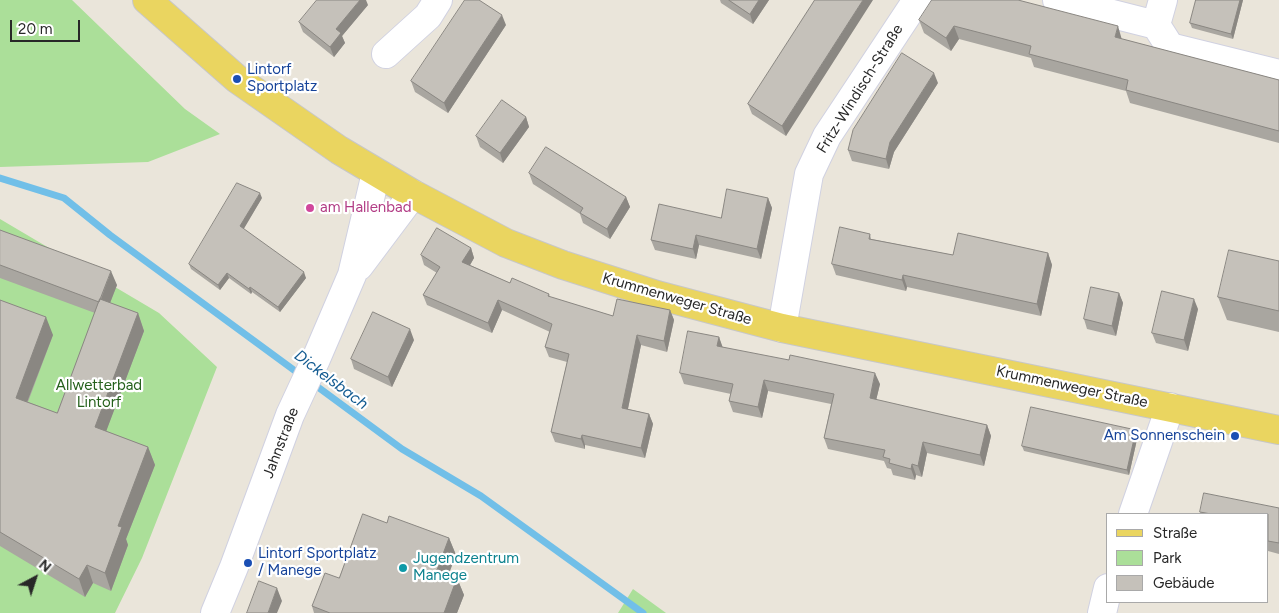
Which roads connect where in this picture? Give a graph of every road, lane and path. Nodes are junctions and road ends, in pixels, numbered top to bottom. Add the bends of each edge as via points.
1 (147, 0) edge
2 (438, 0) edge
3 (917, 0) edge
4 (1057, 0) edge
5 (1160, 13) edge
6 (386, 54) dead end
7 (1279, 74) edge
8 (376, 174) junction
9 (413, 194) junction
10 (352, 275) junction
11 (782, 328) junction
12 (1170, 407) junction
13 (1279, 430) edge
14 (1133, 513) edge
15 (215, 613) edge

1 - 8 main road, Krummenweger Straße via 237,79
2 - 6 street via 428,16
3 - 11 street, Fritz-Windisch-Straße via 827,136 809,174
4 - 5 street
5 - 7 street via 1170,46
8 - 9 main road, Krummenweger Straße
8 - 10 street, Jahnstraße
9 - 10 street, Jahnstraße
9 - 11 main road, Krummenweger Straße via 506,243 563,265 657,295
10 - 15 street, Jahnstraße via 294,407
11 - 12 main road, Krummenweger Straße
12 - 13 main road, Krummenweger Straße
12 - 14 street

